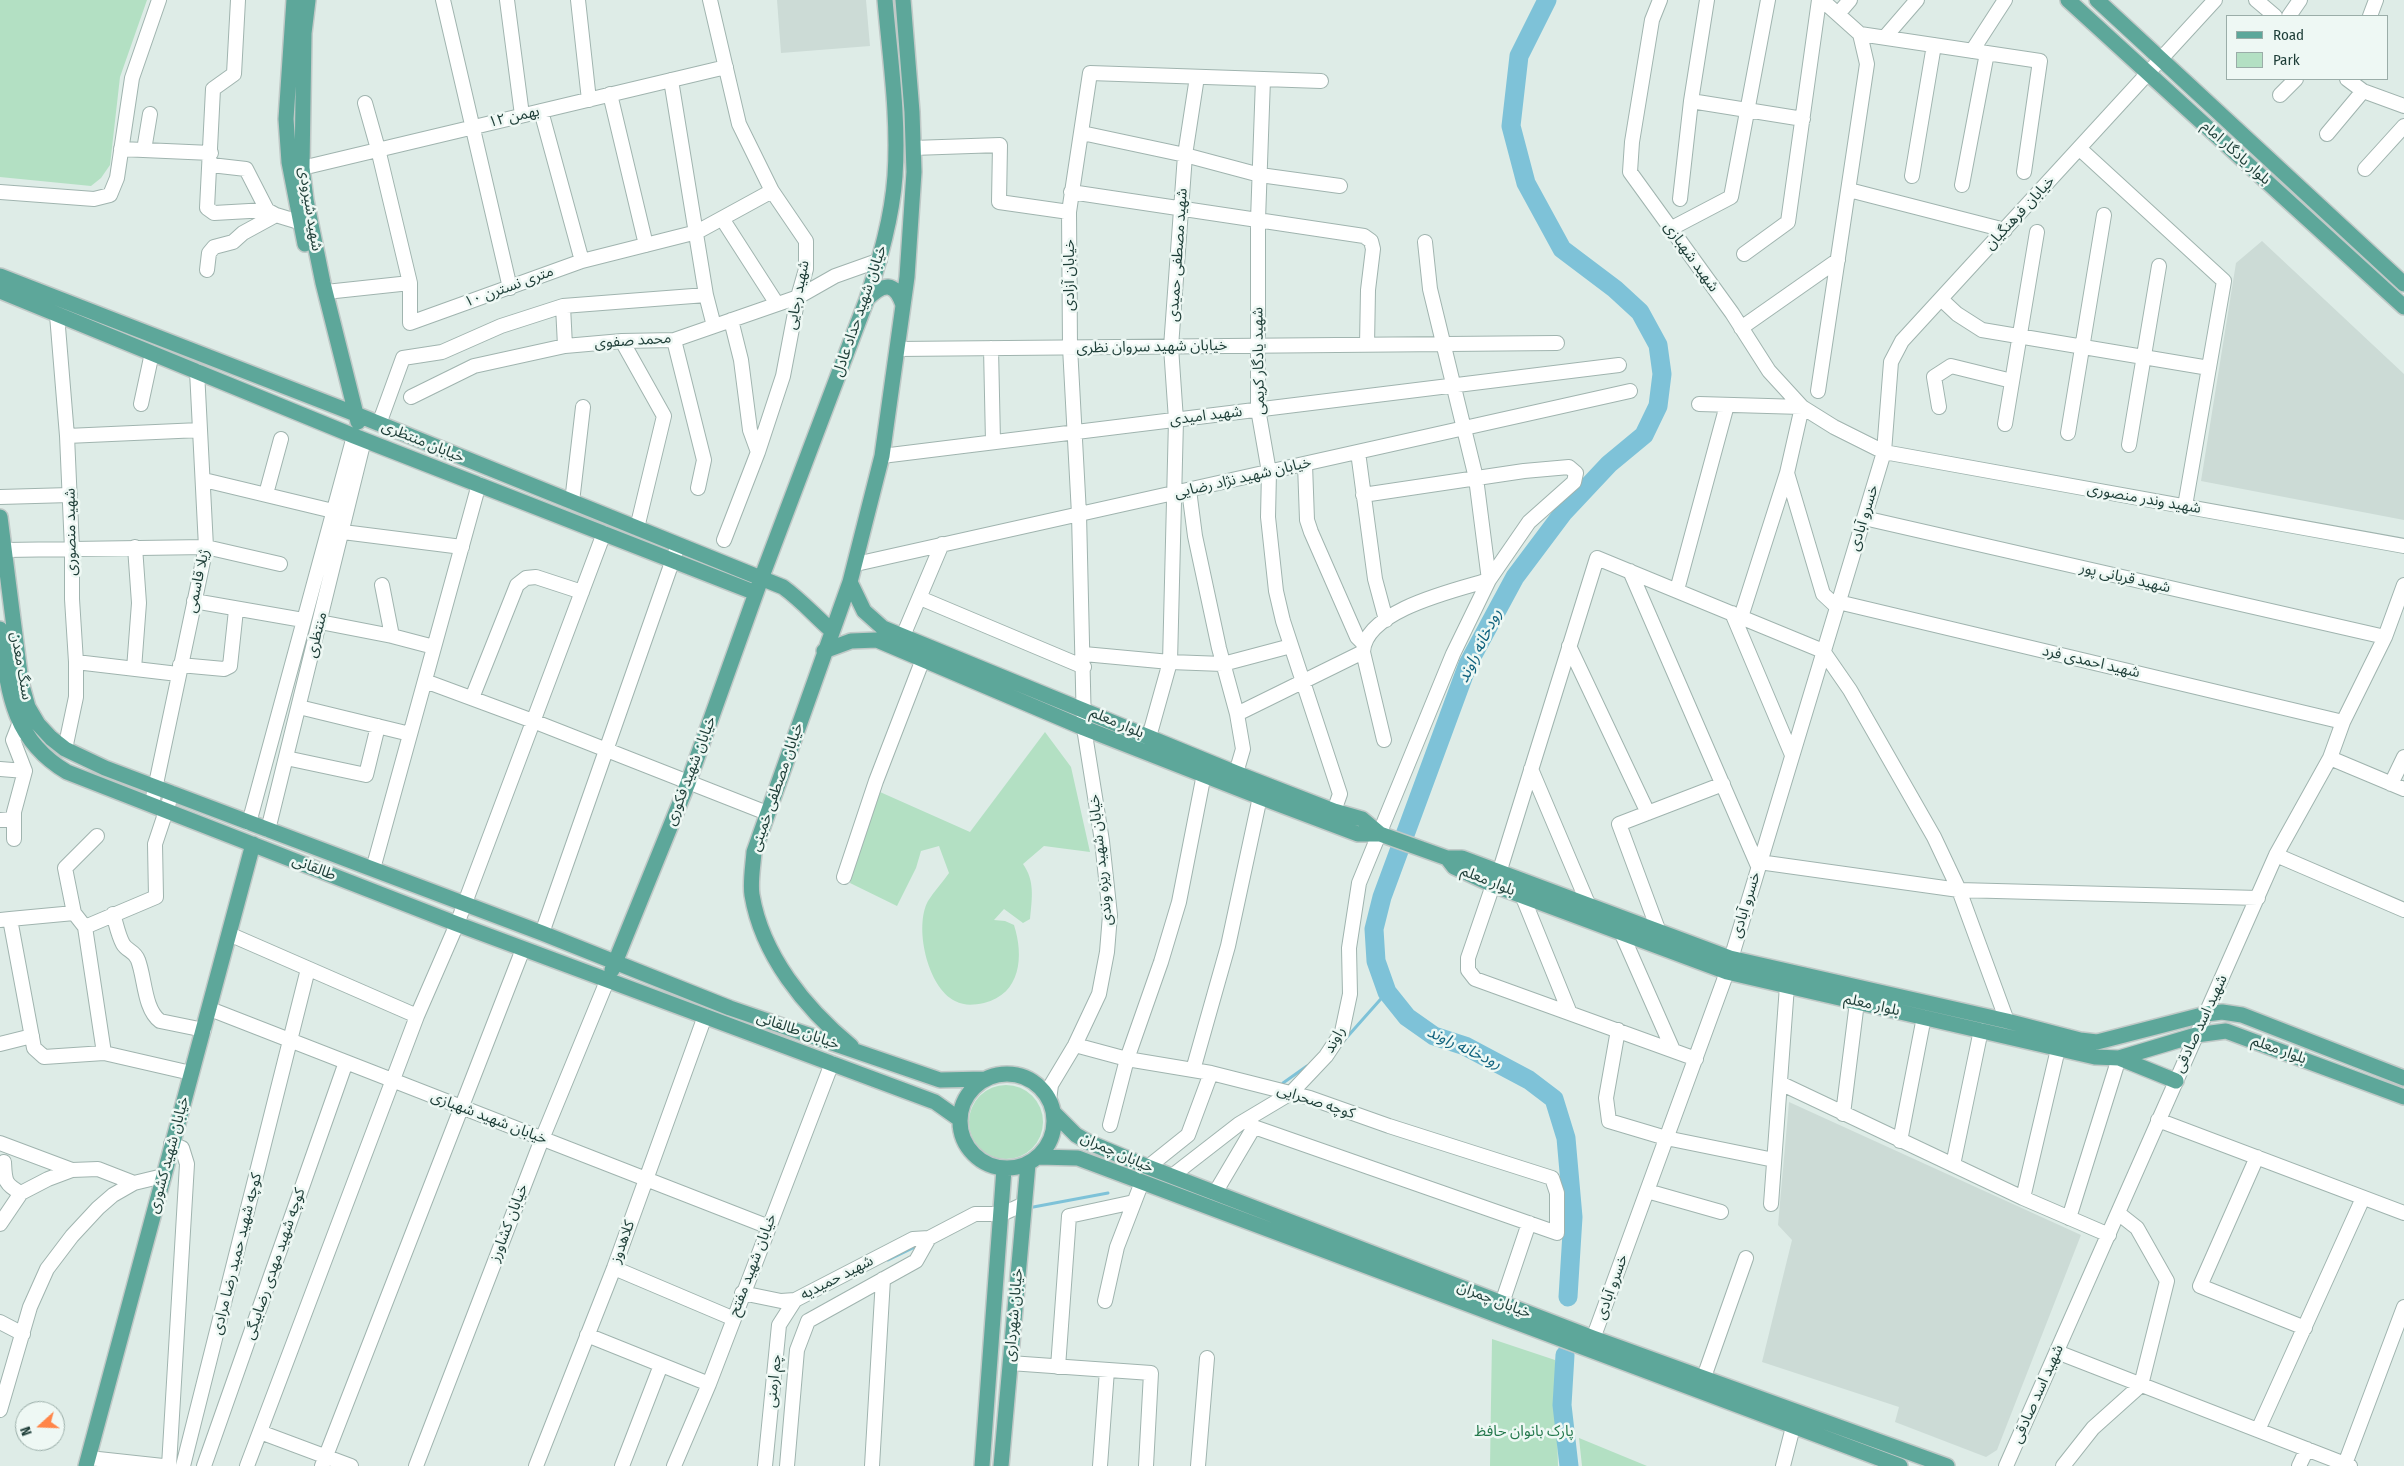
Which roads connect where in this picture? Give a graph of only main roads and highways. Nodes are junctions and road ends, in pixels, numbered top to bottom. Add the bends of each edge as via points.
1 (294, 0) edge
2 (308, 0) edge
3 (885, 0) edge
4 (903, 0) edge
5 (2068, 0) edge
6 (2097, 0) edge
7 (886, 236) junction
8 (910, 242) junction
9 (0, 276) edge
10 (2404, 284) edge
11 (0, 291) edge
12 (867, 299) junction
13 (903, 305) junction
14 (2404, 307) edge
15 (352, 413) junction
16 (359, 438) junction
17 (0, 517) edge
18 (850, 582) junction
19 (758, 586) junction
20 (0, 629) edge
21 (832, 631) junction
22 (824, 651) junction
23 (38, 724) joint
24 (30, 740) joint
25 (1146, 743) junction
26 (1380, 834) junction
27 (253, 844) junction
28 (1496, 879) junction
29 (616, 961) junction
30 (1728, 965) junction
31 (607, 981) junction
32 (860, 1053) junction
33 (2119, 1058) junction
34 (919, 1073) junction
35 (2404, 1078) edge
36 (985, 1079) junction
37 (2176, 1080) road end
38 (911, 1092) junction
39 (2404, 1097) edge
40 (1051, 1106) junction
41 (959, 1118) junction
42 (1033, 1160) junction
43 (1004, 1169) junction
44 (1591, 1344) junction
45 (1901, 1449) junction
46 (88, 1462) edge
47 (1897, 1465) edge
48 (982, 1466) edge
49 (1001, 1466) edge
50 (1947, 1466) edge

1 - 15 main road, شهید شیرودی via 286,119 288,162 299,222
2 - 15 main road, شهید شیرودی via 304,33 302,168
3 - 7 main road, خیابان شهید حداد عادل via 896,113 895,176
4 - 8 main road, خیابان شهید حداد عادل via 913,148
5 - 14 main road, بلوار یادگار امام
6 - 10 main road, بلوار یادگار امام
7 - 8 main road via 888,247 896,253
7 - 12 main road, خیابان شهید حداد عادل
8 - 13 main road, خیابان شهید حداد عادل
9 - 15 main road, خیابان منتظری
11 - 16 main road, خیابان منتظری
12 - 13 main road via 880,287 888,286 896,291
12 - 19 main road, خیابان شهید حداد عادل
13 - 18 main road, خیابان شهید حداد عادل via 882,456
15 - 16 main road
15 - 19 main road, خیابان منتظری via 678,545
16 - 19 main road, خیابان منتظری via 673,560
17 - 23 main road, سنگ معدن via 23,695
18 - 21 main road, خیابان مصطفی خمینی
18 - 25 main road, بلوار معلم via 856,598 872,620 883,628 1083,709
19 - 21 main road, خیابان منتظری via 783,587
19 - 29 main road, خیابان شهید فکوری via 688,783
20 - 24 main road, سنگ معدن via 8,688
21 - 22 main road, خیابان مصطفی خمینی
22 - 25 main road, بلوار معلم via 864,639 877,640 1084,728
22 - 32 main road, خیابان مصطفی خمینی via 754,852 752,893 758,922 777,961 802,1000
23 - 29 main road, طالقانی via 65,749 105,768
24 - 27 main road, طالقانی via 48,761 67,772
25 - 26 main road, بلوار معلم via 1236,772 1334,812 1362,819
25 - 26 main road, بلوار معلم via 1204,774 1260,796 1358,834
26 - 28 main road, بلوار معلم via 1447,858 1462,858
27 - 31 main road, طالقانی
27 - 46 main road, خیابان شهید کشوری
28 - 30 main road, بلوار معلم via 1589,906 1659,932
28 - 30 main road, بلوار معلم via 1522,895 1622,932
29 - 31 main road, خیابان شهید فکوری
29 - 32 main road, خیابان طالقانی via 730,1008
30 - 33 main road, بلوار معلم via 1787,986 2058,1049 2095,1057
30 - 35 main road, بلوار معلم via 2097,1042 2206,1014 2242,1015
31 - 38 main road, خیابان طالقانی
32 - 34 main road, خیابان طالقانی
33 - 37 main road
33 - 39 main road, بلوار معلم via 2196,1035 2226,1031
34 - 36 main road, خیابان طالقانی via 940,1080
34 - 38 main road via 921,1087
36 - 40 main road via 997,1075 1021,1076 1042,1090
36 - 41 main road via 967,1095
38 - 41 main road, خیابان طالقانی via 935,1102
40 - 42 main road via 1052,1136
40 - 44 main road, خیابان چمران via 1076,1135 1088,1142 1502,1303
41 - 43 main road via 964,1143 971,1153 992,1167
42 - 43 main road
42 - 44 main road, خیابان چمران via 1078,1158
42 - 49 main road, خیابان شهرداری via 1024,1204
43 - 48 main road, خیابان شهرداری
44 - 45 main road, خیابان چمران via 1704,1377
44 - 47 main road, خیابان چمران via 1793,1427
45 - 47 main road
45 - 50 main road, خیابان چمران

